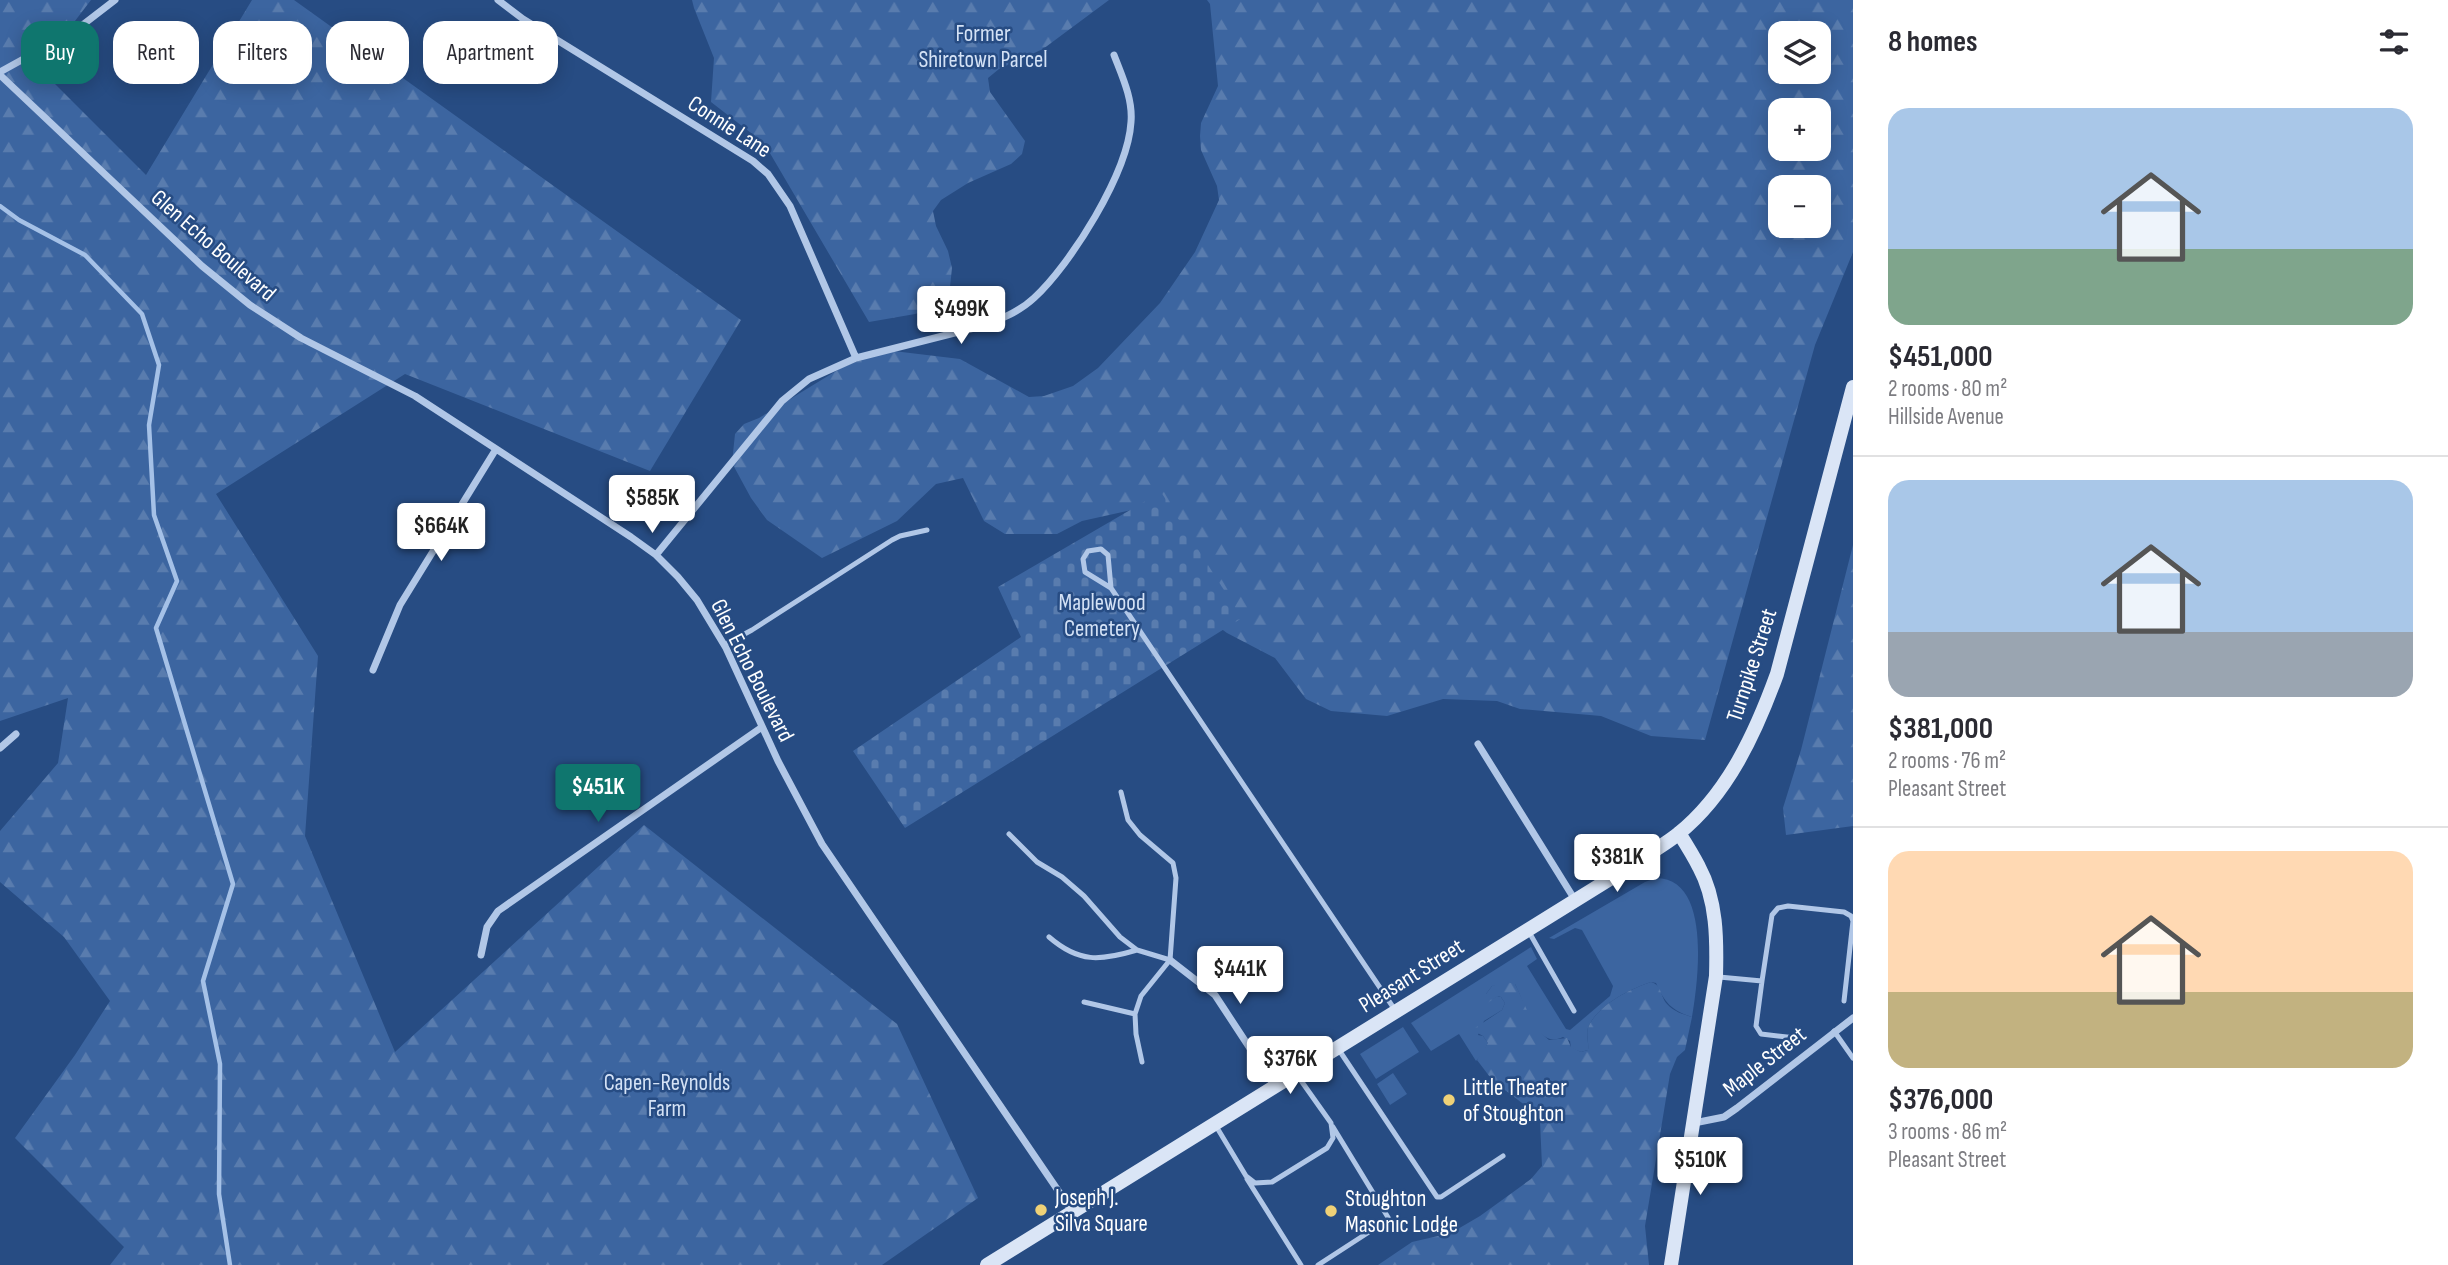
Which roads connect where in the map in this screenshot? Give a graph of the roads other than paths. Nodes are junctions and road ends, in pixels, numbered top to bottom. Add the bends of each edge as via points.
1 (115, 0) edge
2 (498, 0) edge
3 (1114, 55) dead end
4 (0, 74) edge
5 (856, 358) junction
6 (1853, 387) edge
7 (496, 449) junction
8 (927, 530) dead end
9 (656, 555) junction
10 (1111, 588) junction
11 (724, 645) junction
12 (373, 670) dead end
13 (762, 727) junction
14 (16, 734) dead end
15 (1478, 744) dead end
16 (0, 748) edge
17 (1121, 792) dead end
18 (1679, 833) junction
19 (1009, 834) dead end
20 (1575, 900) junction
21 (1528, 929) junction
22 (1049, 937) dead end
23 (1137, 950) junction
24 (481, 956) dead end
25 (1170, 960) junction
26 (1716, 976) junction
27 (1762, 981) junction
28 (1844, 1001) dead end
29 (1084, 1002) dead end
30 (1574, 1011) dead end
31 (1396, 1012) junction
32 (1135, 1014) junction
33 (1853, 1018) edge
34 (1834, 1031) junction
35 (1796, 1038) dead end
36 (1338, 1047) junction
37 (1853, 1058) edge
38 (1142, 1062) dead end
39 (1296, 1072) junction
40 (1274, 1085) junction
41 (1214, 1123) junction
42 (1331, 1123) junction
43 (1694, 1123) junction
44 (1503, 1156) dead end
45 (1246, 1176) junction
46 (1072, 1211) junction
47 (987, 1265) edge
48 (1301, 1265) edge
49 (1318, 1265) edge
50 (1671, 1265) edge

1 - 4 street via 76,30
2 - 5 street, Connie Lane via 768,174 790,206
3 - 5 street via 1132,119 1126,147 1097,211 1047,284 1016,312 982,326
4 - 7 street, Glen Echo Boulevard via 202,266 250,305 301,338 415,396
5 - 9 street via 809,379 782,401
6 - 18 main road, Turnpike Street via 1763,711 1750,741 1714,796
7 - 9 street, Glen Echo Boulevard
7 - 12 street via 400,605
8 - 11 lane via 892,540
9 - 11 street, Glen Echo Boulevard via 697,600
10 - 10 lane via 1108,555 1097,549 1088,551 1083,559 1085,572
10 - 31 lane
11 - 13 street, Glen Echo Boulevard
13 - 24 street via 498,911 487,927
13 - 46 street, Glen Echo Boulevard via 834,863
14 - 16 street
15 - 20 street
17 - 25 lane via 1128,820 1173,863 1176,901
18 - 20 main road, Pleasant Street
18 - 26 main road via 1700,867 1714,914
19 - 23 lane via 1037,862 1084,896
20 - 21 main road, Pleasant Street
21 - 30 lane
21 - 31 main road, Pleasant Street
22 - 23 lane via 1062,948 1088,958
23 - 25 lane
25 - 32 lane via 1141,996
25 - 40 street via 1215,995
26 - 27 lane
26 - 43 main road
27 - 28 lane via 1772,915 1778,908 1844,912 1853,921
27 - 35 lane via 1757,1031
29 - 32 lane
31 - 36 main road, Pleasant Street
32 - 38 lane
33 - 34 street, Maple Street
34 - 37 lane
34 - 43 street, Maple Street via 1724,1117
36 - 39 main road, Pleasant Street
36 - 44 lane via 1437,1197
39 - 40 main road, Pleasant Street
39 - 42 lane
40 - 41 main road, Pleasant Street
41 - 45 lane
41 - 46 main road, Pleasant Street
42 - 45 lane via 1331,1144 1283,1176 1261,1184
42 - 49 lane via 1389,1219
43 - 50 main road
45 - 48 lane
46 - 47 main road, Pleasant Street

